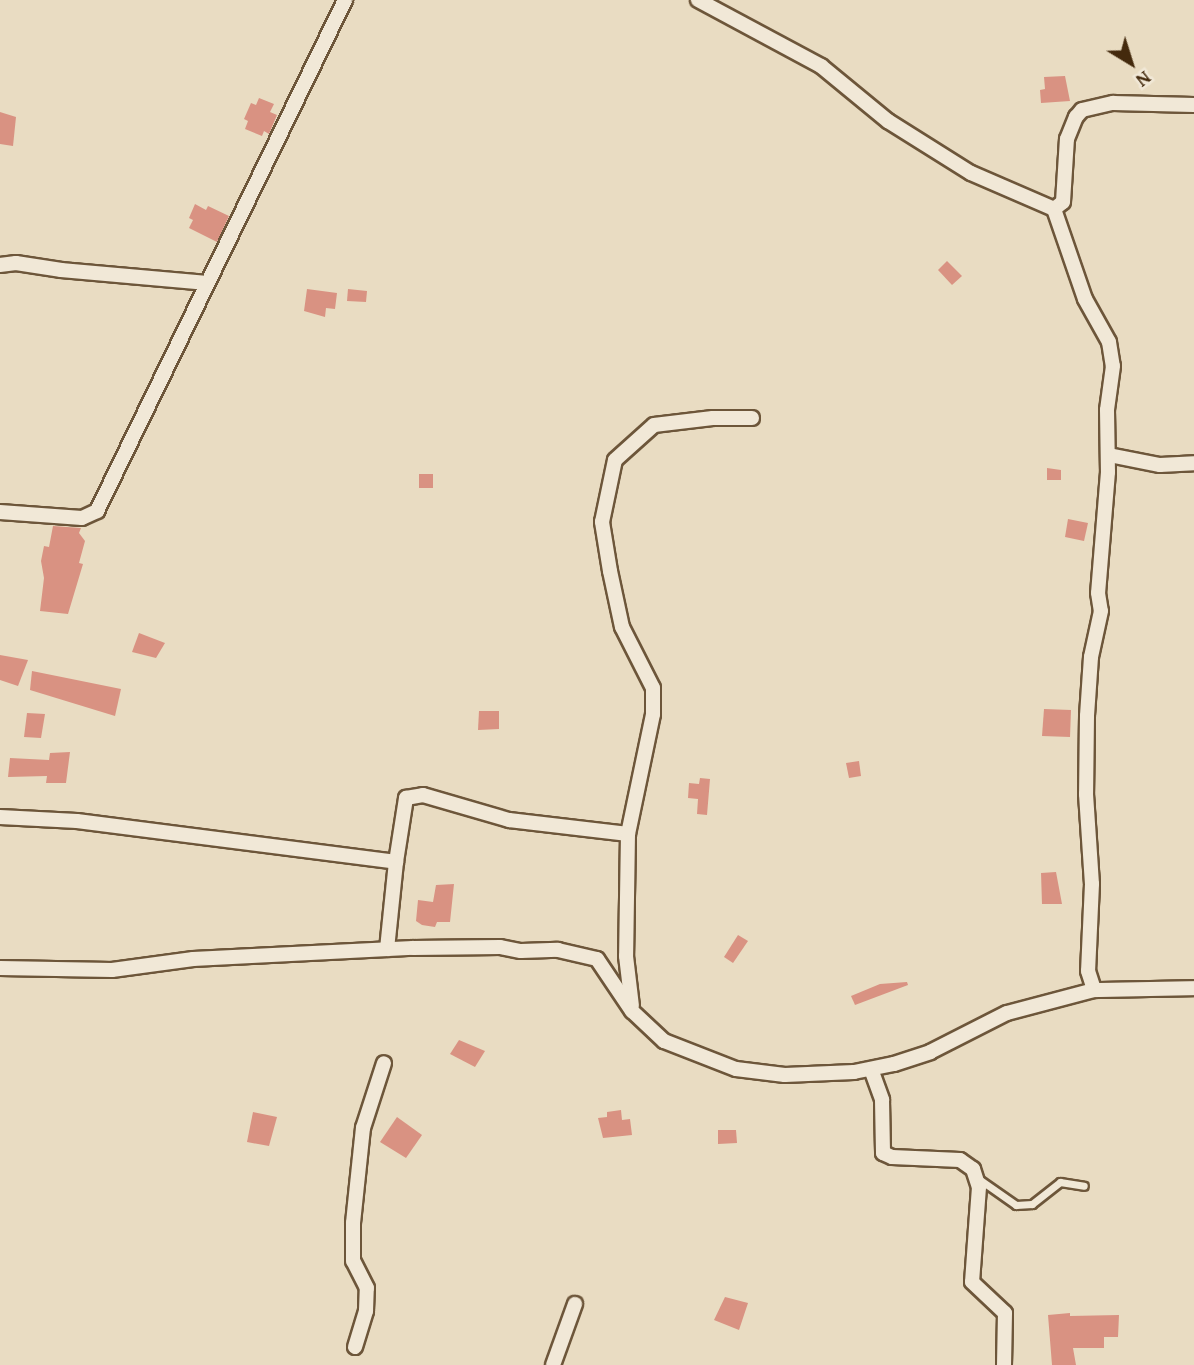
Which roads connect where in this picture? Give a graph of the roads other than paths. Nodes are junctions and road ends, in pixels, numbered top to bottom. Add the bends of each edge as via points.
1 (345, 0) edge
2 (698, 0) edge
3 (1194, 105) edge
4 (1054, 209) junction
5 (0, 265) edge
6 (207, 282) junction
7 (752, 418) dead end
8 (1109, 455) junction
9 (1194, 463) edge
10 (0, 512) edge
11 (0, 817) edge
12 (628, 834) junction
13 (396, 862) junction
14 (387, 949) junction
15 (0, 968) edge
16 (1194, 988) edge
17 (1094, 990) junction
18 (632, 1011) junction
19 (384, 1062) dead end
20 (872, 1069) junction
21 (976, 1177) junction
22 (1084, 1186) dead end
23 (575, 1304) dead end
24 (355, 1347) dead end
25 (554, 1365) edge
26 (1004, 1365) edge

1 - 6 street
2 - 4 street via 821,66 888,121 971,173
3 - 4 street via 1113,103 1082,110 1067,139 1063,202
4 - 8 street via 1085,299 1109,342 1113,366 1107,410
5 - 6 street via 16,262
6 - 10 street via 97,510 82,518
7 - 12 street via 654,425 615,460 602,522 608,559 622,627 653,688 653,714
8 - 9 street via 1160,465
8 - 17 street via 1098,593 1101,611 1091,657 1087,716 1092,884 1088,971
11 - 13 street via 77,821
12 - 13 street via 509,820 423,795 406,798
12 - 18 street via 626,956
13 - 14 street
14 - 15 street via 193,959 112,970
14 - 18 street via 558,950 597,960
16 - 17 street
17 - 20 street via 1007,1013 930,1052
18 - 20 street via 664,1041 736,1069 785,1075
19 - 24 street via 363,1128 353,1223 354,1261 367,1288 366,1311
20 - 21 street via 883,1100 883,1153 960,1160 974,1169
21 - 22 lane via 1016,1205 1032,1204 1060,1182
21 - 26 street via 972,1282 1004,1313
23 - 25 street

